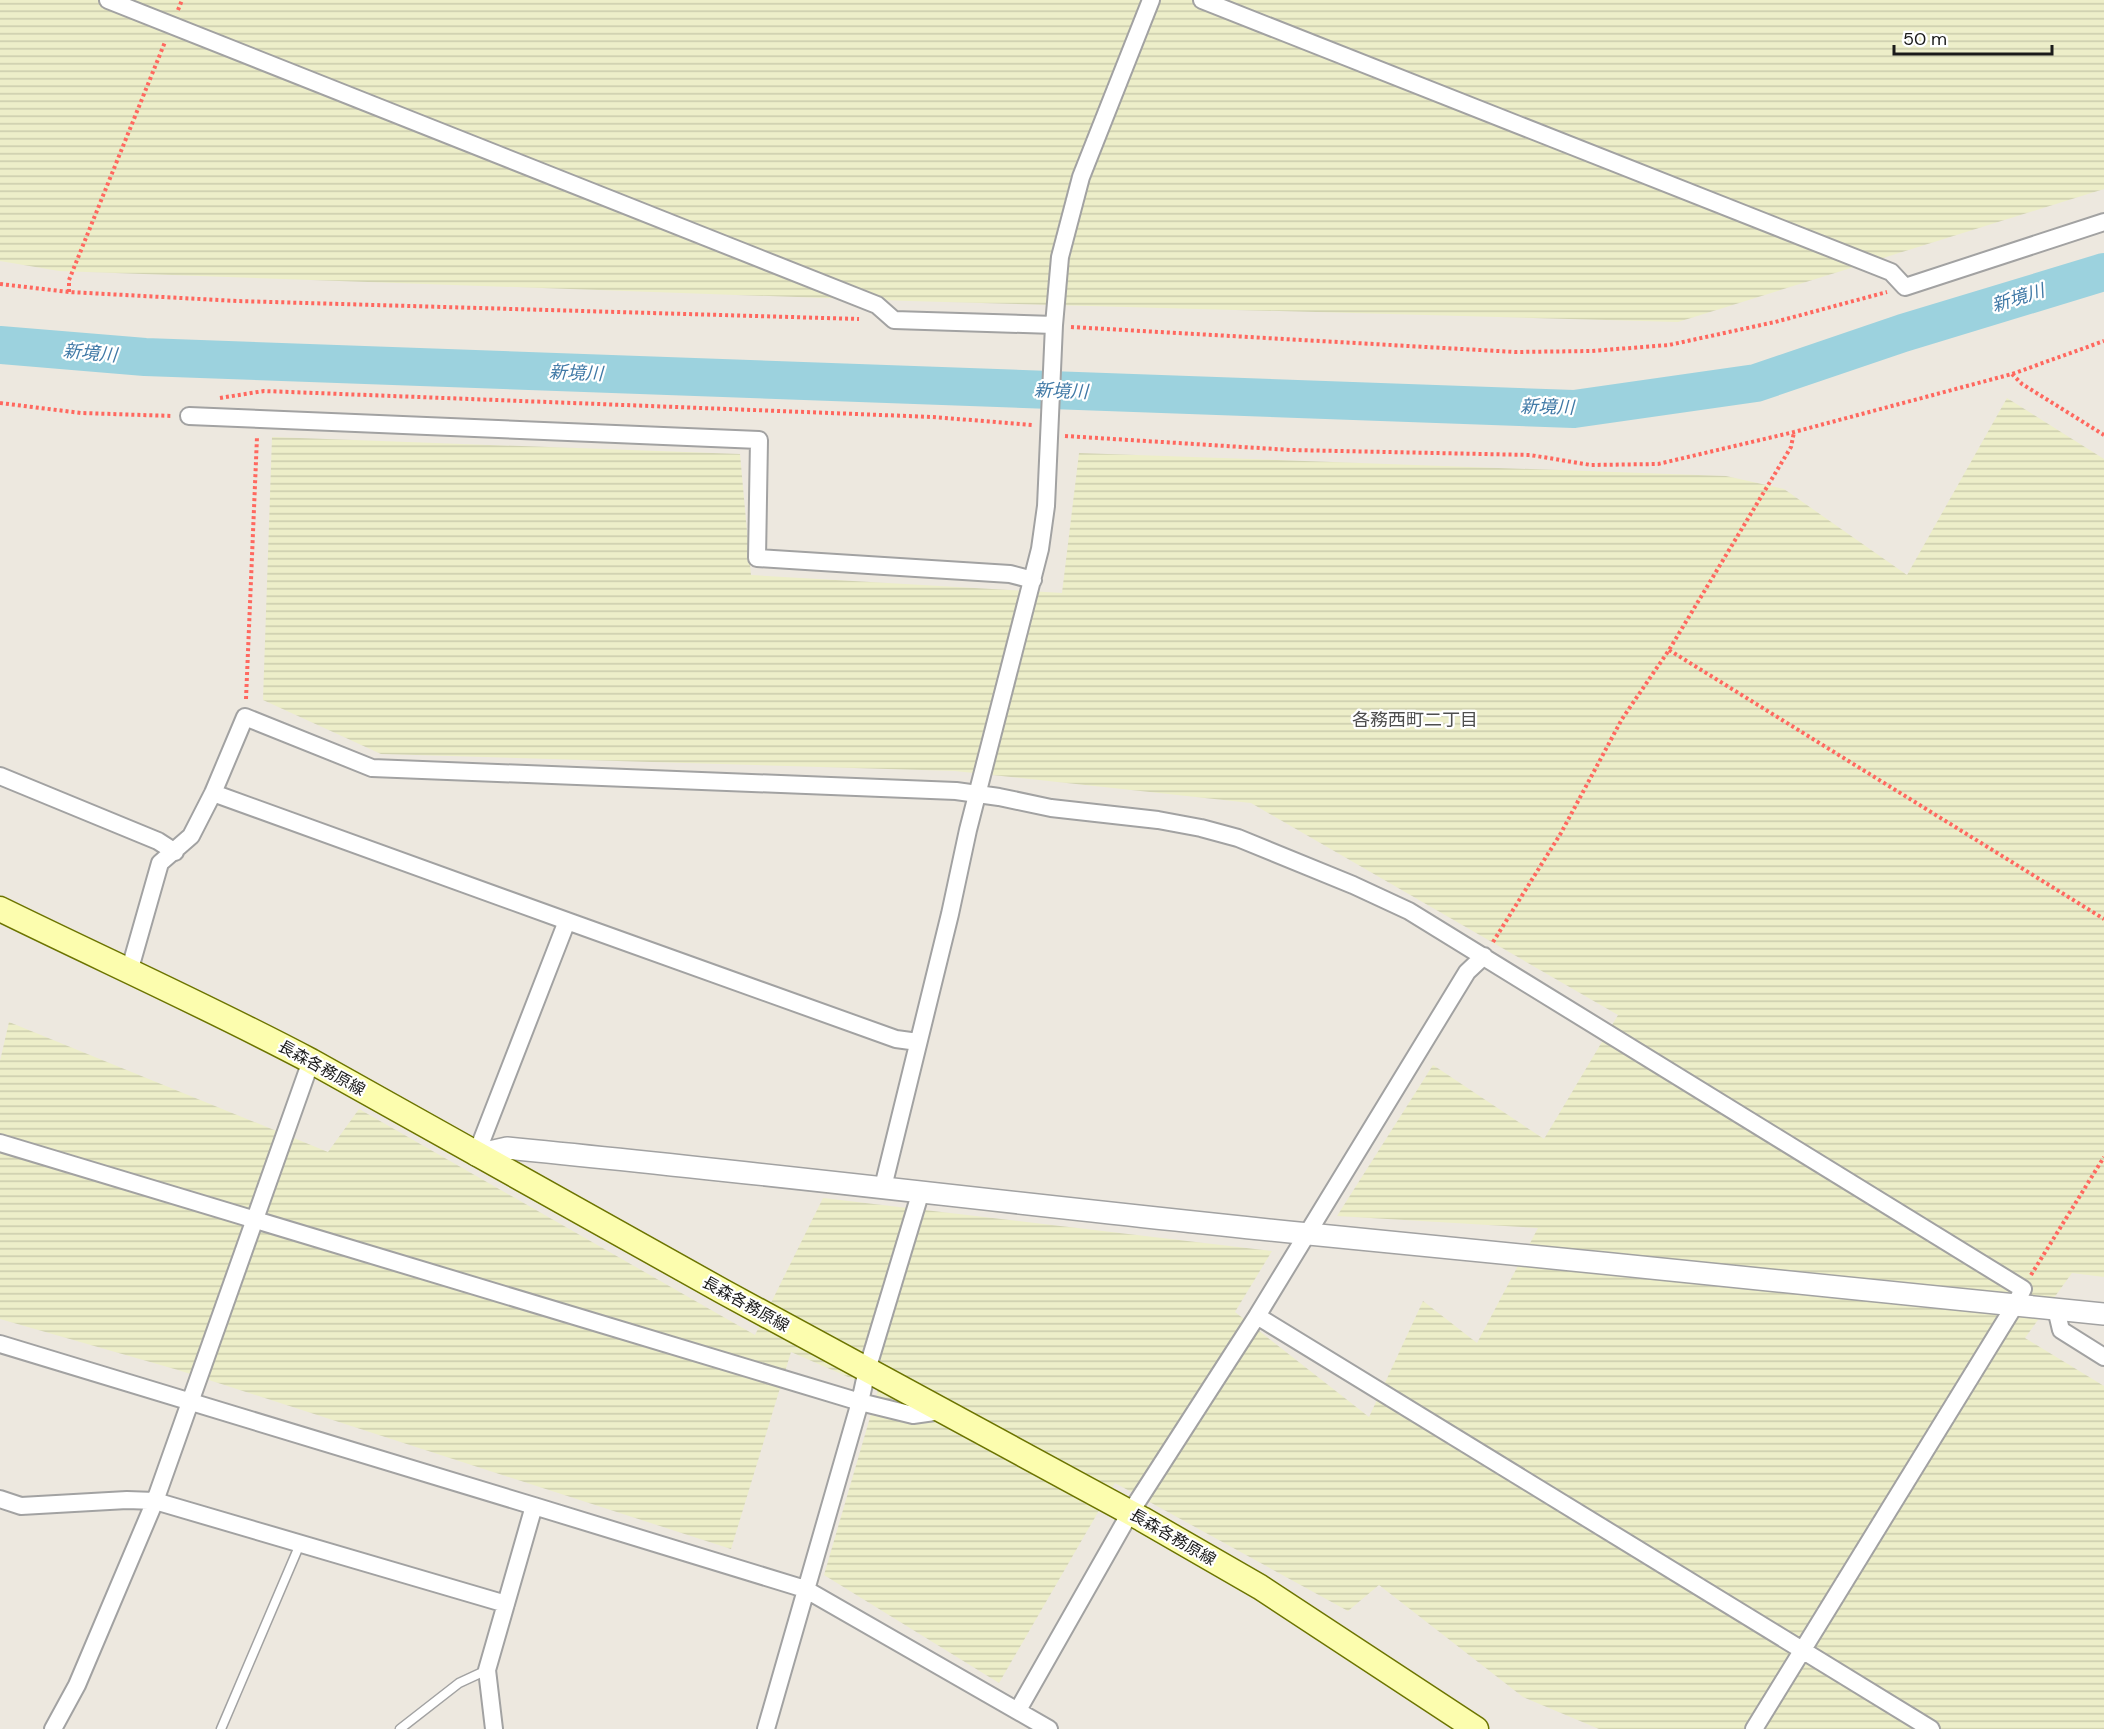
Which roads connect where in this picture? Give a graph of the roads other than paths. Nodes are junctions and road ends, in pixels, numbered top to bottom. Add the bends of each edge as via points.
1 (108, 0) edge
2 (1151, 0) edge
3 (1202, 0) edge
4 (2104, 222) edge
5 (1054, 325) junction
6 (189, 416) road end
7 (1033, 580) junction
8 (0, 776) edge
9 (213, 793) junction
10 (977, 795) junction
11 (175, 852) junction
12 (0, 909) edge
13 (567, 921) junction
14 (1484, 956) junction
15 (129, 972) junction
16 (918, 1042) junction
17 (311, 1061) junction
18 (0, 1143) edge
19 (476, 1155) junction
20 (883, 1187) junction
21 (921, 1191) junction
22 (255, 1219) junction
23 (1307, 1234) junction
24 (2019, 1297) junction
25 (2056, 1309) junction
26 (2104, 1314) edge
27 (1257, 1316) junction
28 (0, 1344) edge
29 (2104, 1357) edge
30 (867, 1370) junction
31 (190, 1402) junction
32 (860, 1402) junction
33 (941, 1411) junction
34 (0, 1499) edge
35 (155, 1501) junction
36 (534, 1506) junction
37 (1130, 1513) junction
38 (300, 1544) junction
39 (805, 1590) junction
40 (506, 1604) junction
41 (1802, 1650) junction
42 (487, 1670) junction
43 (1018, 1710) junction
44 (53, 1729) edge
45 (221, 1729) edge
46 (400, 1729) edge
47 (494, 1729) edge
48 (766, 1729) edge
49 (1049, 1729) edge
50 (1476, 1729) edge
51 (1754, 1729) edge
52 (1931, 1729) edge

1 - 5 street via 877,305 894,320
2 - 5 street via 1081,177 1060,257
3 - 4 street via 1891,272 1905,287
5 - 7 street via 1046,506
6 - 7 street via 759,440 757,558 1010,574
7 - 10 street
8 - 11 street via 158,841
9 - 10 street via 245,717 372,768 956,791
9 - 11 street via 191,836
9 - 13 street
10 - 14 street via 1158,820 1238,838 1409,911
10 - 16 street
11 - 15 street via 160,863
12 - 15 main road, 長森各務原線
13 - 16 street via 896,1039
13 - 19 street
14 - 23 street via 1467,972
14 - 24 street
15 - 17 main road, 長森各務原線
16 - 20 street
17 - 19 main road, 長森各務原線
17 - 22 street
18 - 22 street
19 - 20 street via 507,1148
19 - 30 main road, 長森各務原線
20 - 21 street
21 - 23 street
21 - 30 street
22 - 31 street
22 - 32 street
23 - 24 street
23 - 27 street
24 - 25 street
24 - 41 street
25 - 26 street
25 - 29 street via 2061,1330
27 - 37 street
27 - 41 street
28 - 31 street
30 - 32 street
30 - 33 main road, 長森各務原線
31 - 35 street
31 - 36 street
32 - 33 street via 913,1415
32 - 39 street
33 - 37 main road, 長森各務原線
34 - 35 street via 21,1506
35 - 38 street
35 - 44 street via 77,1685
36 - 39 street
36 - 40 street
37 - 43 street
37 - 50 main road, 長森各務原線 via 1260,1587
38 - 40 street
38 - 45 lane
39 - 43 street
39 - 48 street
40 - 42 street
41 - 51 street
41 - 52 street
42 - 46 lane via 459,1683
42 - 47 street
43 - 49 street

